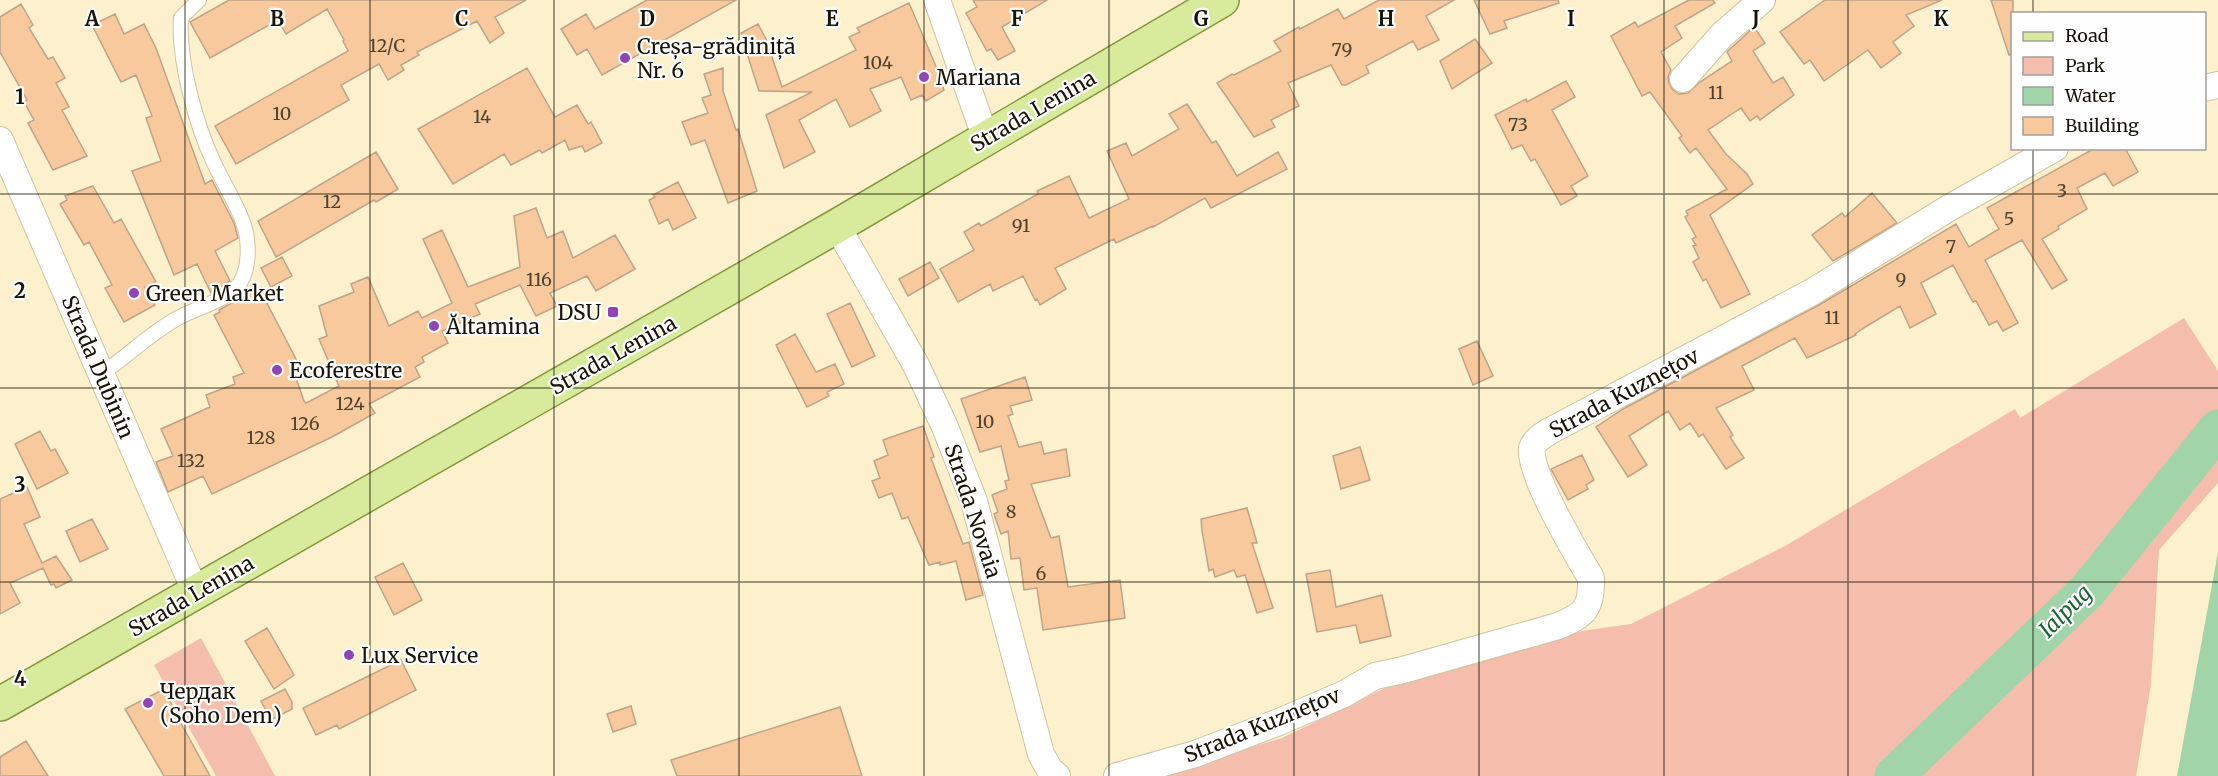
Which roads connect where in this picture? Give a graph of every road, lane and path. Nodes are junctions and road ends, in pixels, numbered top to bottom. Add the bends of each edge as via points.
1 (199, 0) edge
2 (937, 0) edge
3 (1222, 0) edge
4 (1755, 2) edge
5 (1683, 79) dead end
6 (986, 139) junction
7 (2051, 150) edge
8 (3, 157) edge
9 (837, 226) junction
10 (100, 374) junction
11 (196, 593) junction
12 (0, 704) edge
13 (1058, 776) edge
14 (1117, 776) edge

1 - 10 lane via 181,18 179,39 192,101 212,160 246,236 244,278 233,291 177,318
2 - 6 street
3 - 6 main road, Strada Lenina
4 - 5 street
6 - 9 main road, Strada Lenina
7 - 14 street, Strada Kuznețov via 1812,292 1537,441 1532,449 1541,482 1591,578 1592,595 1587,609 1574,619 1375,676 1279,722 1195,754
8 - 10 street, Strada Dubinin
9 - 11 main road, Strada Lenina
9 - 13 street, Strada Novaia via 916,365 945,427 974,501 1041,754
10 - 11 street, Strada Dubinin
11 - 12 main road, Strada Lenina

